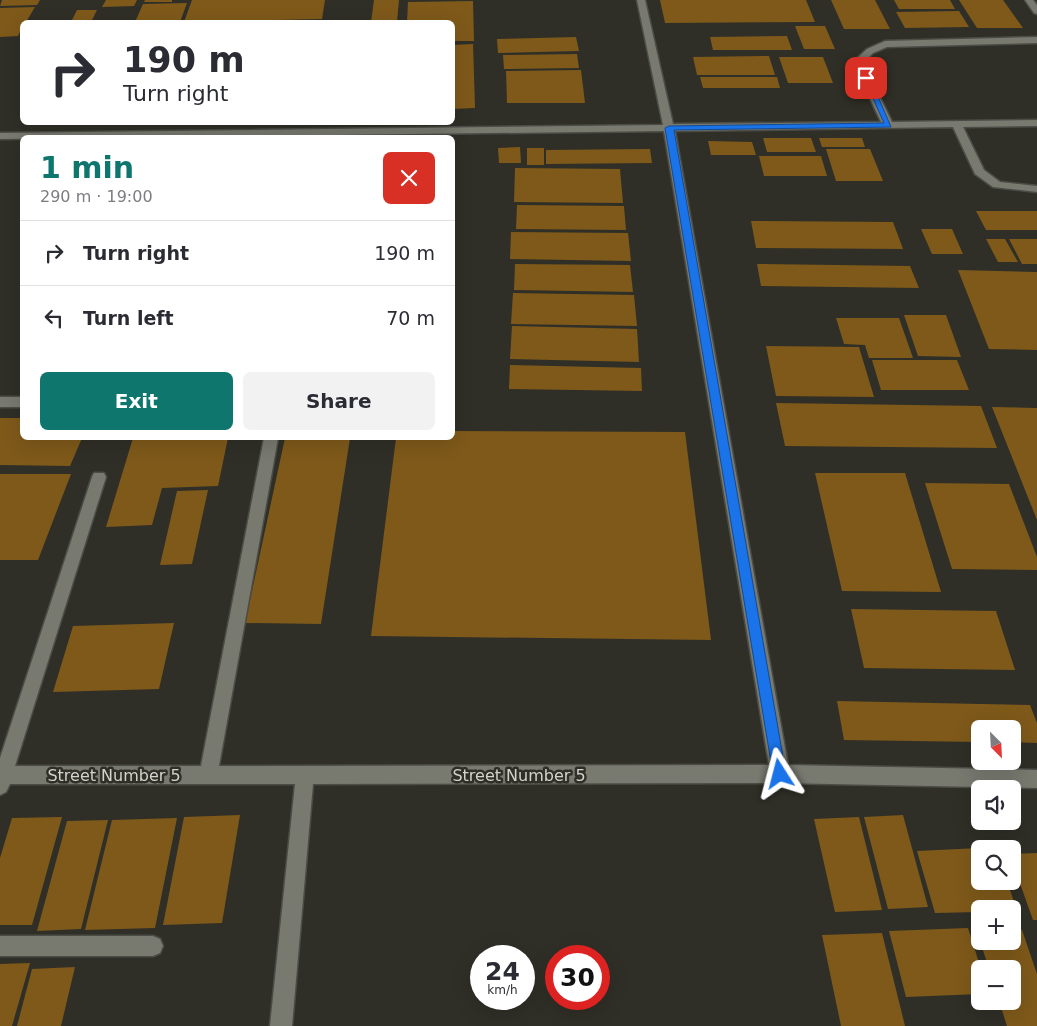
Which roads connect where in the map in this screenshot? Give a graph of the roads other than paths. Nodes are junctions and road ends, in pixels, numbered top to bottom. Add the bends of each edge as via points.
1 (641, 0) edge
2 (1029, 0) edge
3 (1037, 11) edge
4 (1037, 40) edge
5 (1037, 123) edge
6 (957, 124) junction
7 (888, 125) junction
8 (669, 128) junction
9 (301, 135) edge
10 (323, 135) edge
11 (0, 136) edge
12 (20, 136) edge
13 (1037, 189) edge
14 (0, 402) edge
15 (20, 402) edge
16 (272, 440) edge
17 (99, 476) dead end
18 (780, 774) junction
19 (208, 775) junction
20 (305, 775) junction
21 (1, 779) edge
22 (1037, 779) edge
23 (0, 946) edge
24 (152, 946) dead end
25 (281, 1026) edge

1 - 8 street
2 - 3 street
4 - 7 street via 885,44 870,51 858,62
5 - 6 street
6 - 7 street
6 - 13 street via 979,172 997,185
7 - 8 street
8 - 10 street
8 - 18 street
9 - 10 street
11 - 12 street
14 - 15 street
16 - 19 street
17 - 21 street
18 - 20 street, Street Number 5
18 - 22 street, Street Number 5
19 - 20 street, Street Number 5
19 - 21 street, Street Number 5
20 - 25 street
23 - 24 street

